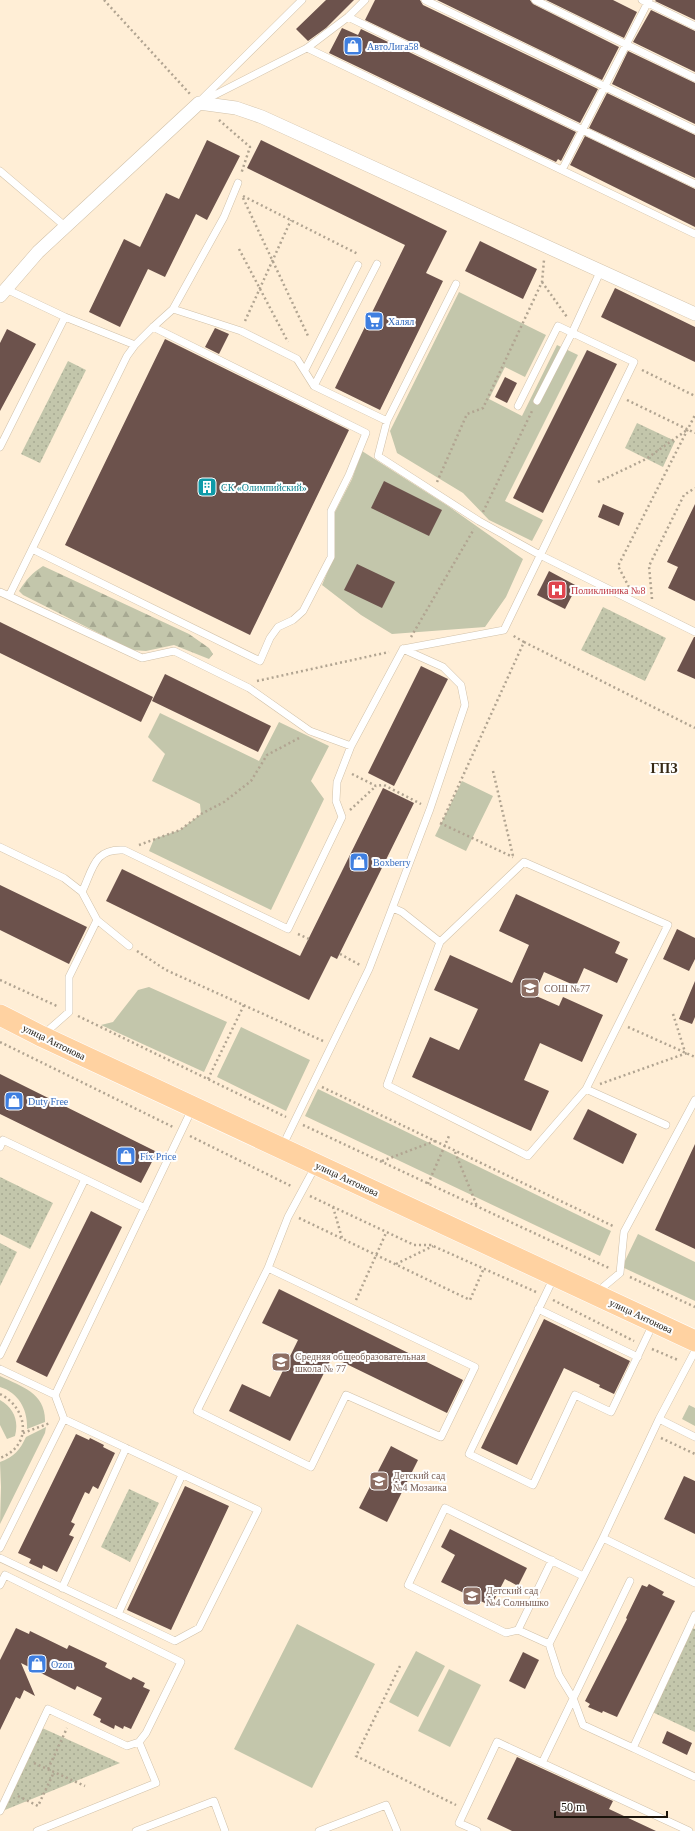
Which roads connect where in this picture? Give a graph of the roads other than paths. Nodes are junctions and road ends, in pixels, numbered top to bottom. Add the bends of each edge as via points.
1 (302, 0) edge
2 (365, 0) edge
3 (426, 0) edge
4 (535, 0) edge
5 (646, 1) edge
6 (348, 17) junction
7 (695, 26) edge
8 (627, 44) junction
9 (307, 48) junction
10 (695, 78) edge
11 (605, 87) junction
12 (199, 103) junction
13 (583, 130) junction
14 (695, 130) edge
15 (562, 170) junction
16 (0, 171) edge
17 (238, 183) road end
18 (695, 184) edge
19 (66, 226) junction
20 (695, 234) edge
21 (377, 264) road end
22 (358, 265) dead end
23 (601, 270) junction
24 (456, 284) dead end
25 (3, 292) edge
26 (173, 309) junction
27 (695, 314) edge
28 (64, 317) junction
29 (153, 327) junction
30 (573, 330) junction
31 (135, 345) junction
32 (304, 370) junction
33 (314, 386) junction
34 (537, 401) dead end
35 (518, 406) dead end
36 (387, 421) junction
37 (0, 447) edge
38 (32, 550) junction
39 (540, 555) junction
40 (0, 592) edge
41 (9, 596) junction
42 (695, 632) edge
43 (403, 649) junction
44 (351, 746) junction
45 (0, 847) edge
46 (82, 892) junction
47 (393, 908) junction
48 (97, 920) junction
49 (440, 942) junction
50 (129, 946) road end
51 (0, 1014) edge
52 (41, 1036) junction
53 (586, 1089) junction
54 (695, 1100) edge
55 (193, 1108) junction
56 (666, 1125) dead end
57 (0, 1147) edge
58 (281, 1149) junction
59 (316, 1165) junction
60 (85, 1179) junction
61 (145, 1208) junction
62 (268, 1268) junction
63 (555, 1276) junction
64 (594, 1294) junction
65 (538, 1309) junction
66 (654, 1322) junction
67 (695, 1341) edge
68 (695, 1351) edge
69 (0, 1355) edge
70 (638, 1357) junction
71 (0, 1369) edge
72 (55, 1395) junction
73 (64, 1419) junction
74 (659, 1419) junction
75 (695, 1437) edge
76 (126, 1448) junction
77 (182, 1475) junction
78 (603, 1538) junction
79 (0, 1548) edge
80 (0, 1558) edge
81 (552, 1560) junction
82 (584, 1576) junction
83 (630, 1581) dead end
84 (695, 1583) edge
85 (0, 1585) edge
86 (62, 1588) junction
87 (118, 1614) junction
88 (695, 1615) edge
89 (518, 1630) junction
90 (549, 1644) junction
91 (573, 1698) junction
92 (139, 1742) junction
93 (633, 1748) junction
94 (542, 1763) junction
95 (695, 1777) edge
96 (0, 1811) edge
97 (37, 1831) edge
98 (136, 1831) edge
99 (225, 1831) edge
100 (319, 1831) edge
101 (397, 1831) edge
102 (477, 1831) edge
103 (689, 1831) edge

1 - 12 lane
2 - 6 lane
3 - 11 lane
4 - 8 lane
5 - 7 lane
5 - 8 lane
6 - 9 lane
6 - 13 lane
8 - 10 lane
8 - 11 lane
9 - 12 lane
9 - 15 lane
11 - 13 lane
11 - 14 lane
12 - 19 street
12 - 23 street via 236,108 262,117
13 - 15 lane
13 - 18 lane
15 - 20 lane
16 - 19 lane
17 - 26 lane via 224,217
19 - 25 street via 38,252
21 - 33 lane
22 - 32 lane
23 - 27 street
23 - 30 lane
24 - 36 lane
25 - 28 lane
26 - 29 lane
26 - 32 lane via 241,331 297,359
28 - 31 lane
28 - 37 lane
29 - 31 lane
29 - 38 lane via 366,433 331,511 331,557 303,611 293,620 278,627 260,661
30 - 34 lane
30 - 35 lane via 558,326
30 - 39 lane via 634,362
31 - 38 lane via 127,356
32 - 33 lane
33 - 36 lane
36 - 39 lane via 378,456 479,521
38 - 41 lane
39 - 42 lane
39 - 43 lane via 504,630
40 - 41 lane
41 - 44 lane via 142,658 174,651 249,688 310,731
43 - 44 lane
43 - 47 lane via 443,667 461,686 465,705
44 - 46 lane via 337,782 336,801 342,817 288,929 124,850 112,849 98,856
45 - 46 lane via 64,878
46 - 48 lane
47 - 49 lane via 402,912
47 - 58 lane via 369,969
48 - 50 lane
48 - 52 lane via 70,977 69,1012
49 - 53 lane via 387,1085 528,1156
49 - 53 lane via 524,862 668,925
51 - 52 main road, улица Антонова
52 - 55 main road, улица Антонова
53 - 56 lane
54 - 64 lane via 624,1232 620,1273
55 - 58 main road, улица Антонова
55 - 61 lane
57 - 60 lane via 3,1140
58 - 59 main road, улица Антонова
59 - 62 lane via 290,1213
59 - 63 main road, улица Антонова
60 - 61 lane
60 - 69 lane
61 - 72 lane
62 - 62 lane via 197,1411 311,1467 346,1395 441,1437 475,1367
63 - 64 main road, улица Антонова
63 - 65 lane
64 - 66 main road, улица Антонова
65 - 70 lane
65 - 70 lane via 469,1454 533,1485 574,1395 611,1412
66 - 67 main road, улица Антонова
66 - 70 lane
68 - 74 lane
71 - 72 lane
72 - 73 lane
73 - 76 lane
73 - 79 lane
74 - 75 lane
74 - 78 lane
76 - 77 lane
76 - 86 lane
77 - 87 lane
77 - 87 lane via 258,1510 199,1628 175,1641
78 - 82 lane
78 - 84 lane
80 - 86 lane
81 - 82 lane
81 - 89 lane
81 - 89 lane via 445,1508 408,1586 506,1633
82 - 90 lane
83 - 91 lane
85 - 92 lane via 5,1576 181,1662 146,1733
86 - 87 lane
88 - 93 lane
89 - 90 lane
90 - 91 lane via 559,1675
91 - 93 lane via 583,1725
91 - 94 lane
92 - 96 lane via 127,1746 48,1709
92 - 97 lane via 156,1783
93 - 95 lane
94 - 102 lane via 497,1742 459,1823
94 - 103 lane
98 - 99 lane via 214,1801
100 - 101 lane via 386,1805

